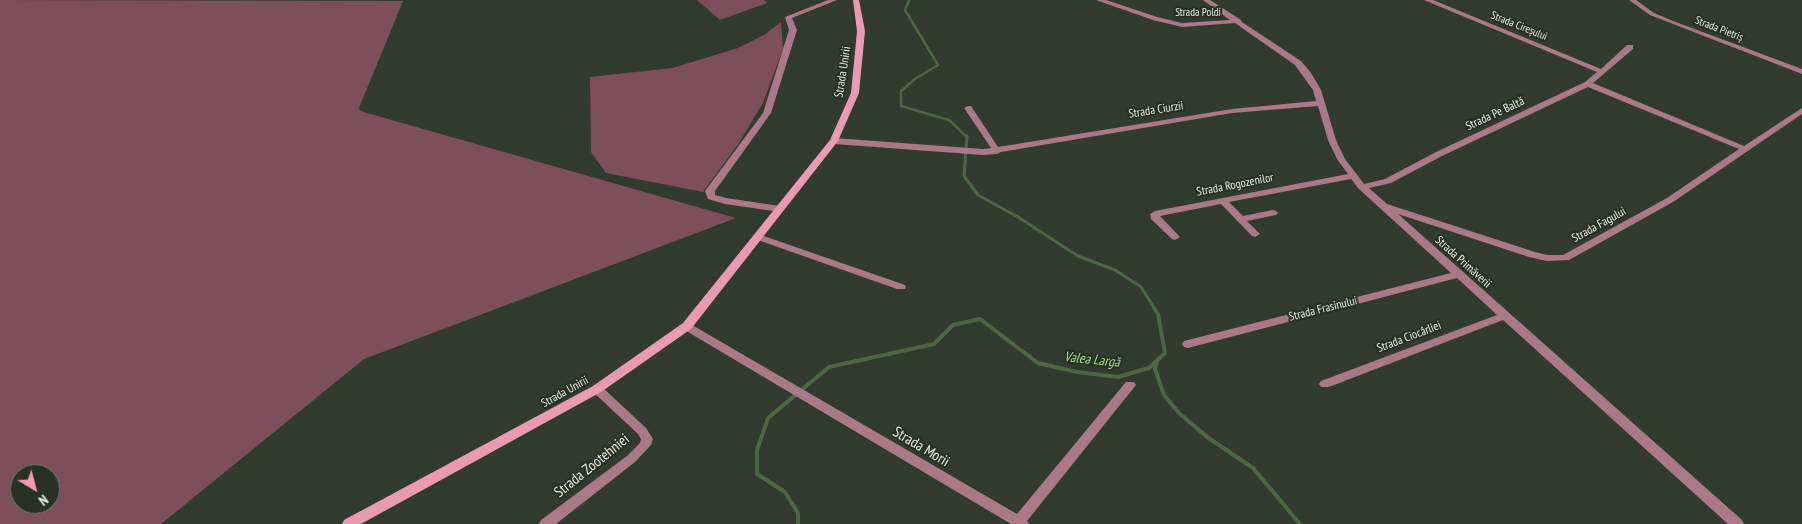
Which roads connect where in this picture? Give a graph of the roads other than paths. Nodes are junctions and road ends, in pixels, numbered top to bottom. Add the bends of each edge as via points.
1 (834, 0) edge
2 (856, 0) edge
3 (1100, 0) edge
4 (1206, 0) edge
5 (1427, 0) edge
6 (1632, 0) edge
7 (1240, 21) junction
8 (1630, 47) dead end
9 (1602, 72) junction
10 (1802, 72) edge
11 (1588, 84) junction
12 (1320, 103) junction
13 (968, 108) dead end
14 (1802, 110) edge
15 (834, 141) junction
16 (1745, 149) junction
17 (997, 151) junction
18 (1351, 176) junction
19 (1362, 187) junction
20 (1222, 200) junction
21 (1384, 206) junction
22 (780, 209) junction
23 (1273, 213) dead end
24 (1241, 219) junction
25 (1255, 234) dead end
26 (1175, 237) dead end
27 (758, 238) junction
28 (1458, 274) junction
29 (901, 287) dead end
30 (1504, 316) junction
31 (688, 326) junction
32 (1188, 344) dead end
33 (1325, 384) dead end
34 (1130, 385) dead end
35 (597, 389) junction
36 (1020, 523) edge
37 (349, 524) edge
38 (546, 524) edge
39 (1736, 524) edge

1 - 22 street via 788,17 793,30 767,113 710,191 711,197 725,201
2 - 15 main road, Strada Unirii via 861,31 855,93
3 - 7 street, Strada Poldi via 1182,25
4 - 7 street, Strada Primăverii
5 - 9 street, Strada Cireșului
6 - 10 street, Strada Pietriș via 1671,22
7 - 12 street, Strada Primăverii via 1298,63 1317,90
8 - 9 street, Strada Pe Baltă
9 - 11 street, Strada Pe Baltă
11 - 16 street
11 - 19 street, Strada Pe Baltă via 1388,181
12 - 17 street, Strada Ciurzii via 1232,111
12 - 18 street, Strada Primăverii via 1332,140
13 - 17 street
14 - 16 street, Strada Fagului
15 - 17 street, Strada Ciurzii via 978,153
15 - 22 main road, Strada Unirii
16 - 21 street, Strada Fagului via 1670,200 1565,258 1533,255
18 - 19 street, Strada Primăverii
18 - 20 street, Strada Rogozenilor
19 - 21 street, Strada Primăverii
20 - 24 street
20 - 26 street, Strada Rogozenilor via 1155,214 1156,219
21 - 28 street, Strada Primăverii
22 - 27 main road, Strada Unirii
23 - 24 street
24 - 25 street
27 - 29 street
27 - 31 main road, Strada Unirii
28 - 30 street, Strada Primăverii
28 - 32 street, Strada Frasinului
30 - 33 street, Strada Ciocârliei
30 - 39 street, Strada Primăverii
31 - 35 main road, Strada Unirii
31 - 36 street, Strada Morii
34 - 36 street
35 - 37 main road, Strada Unirii
35 - 38 street, Strada Zootehniei via 642,430 647,439 645,445

